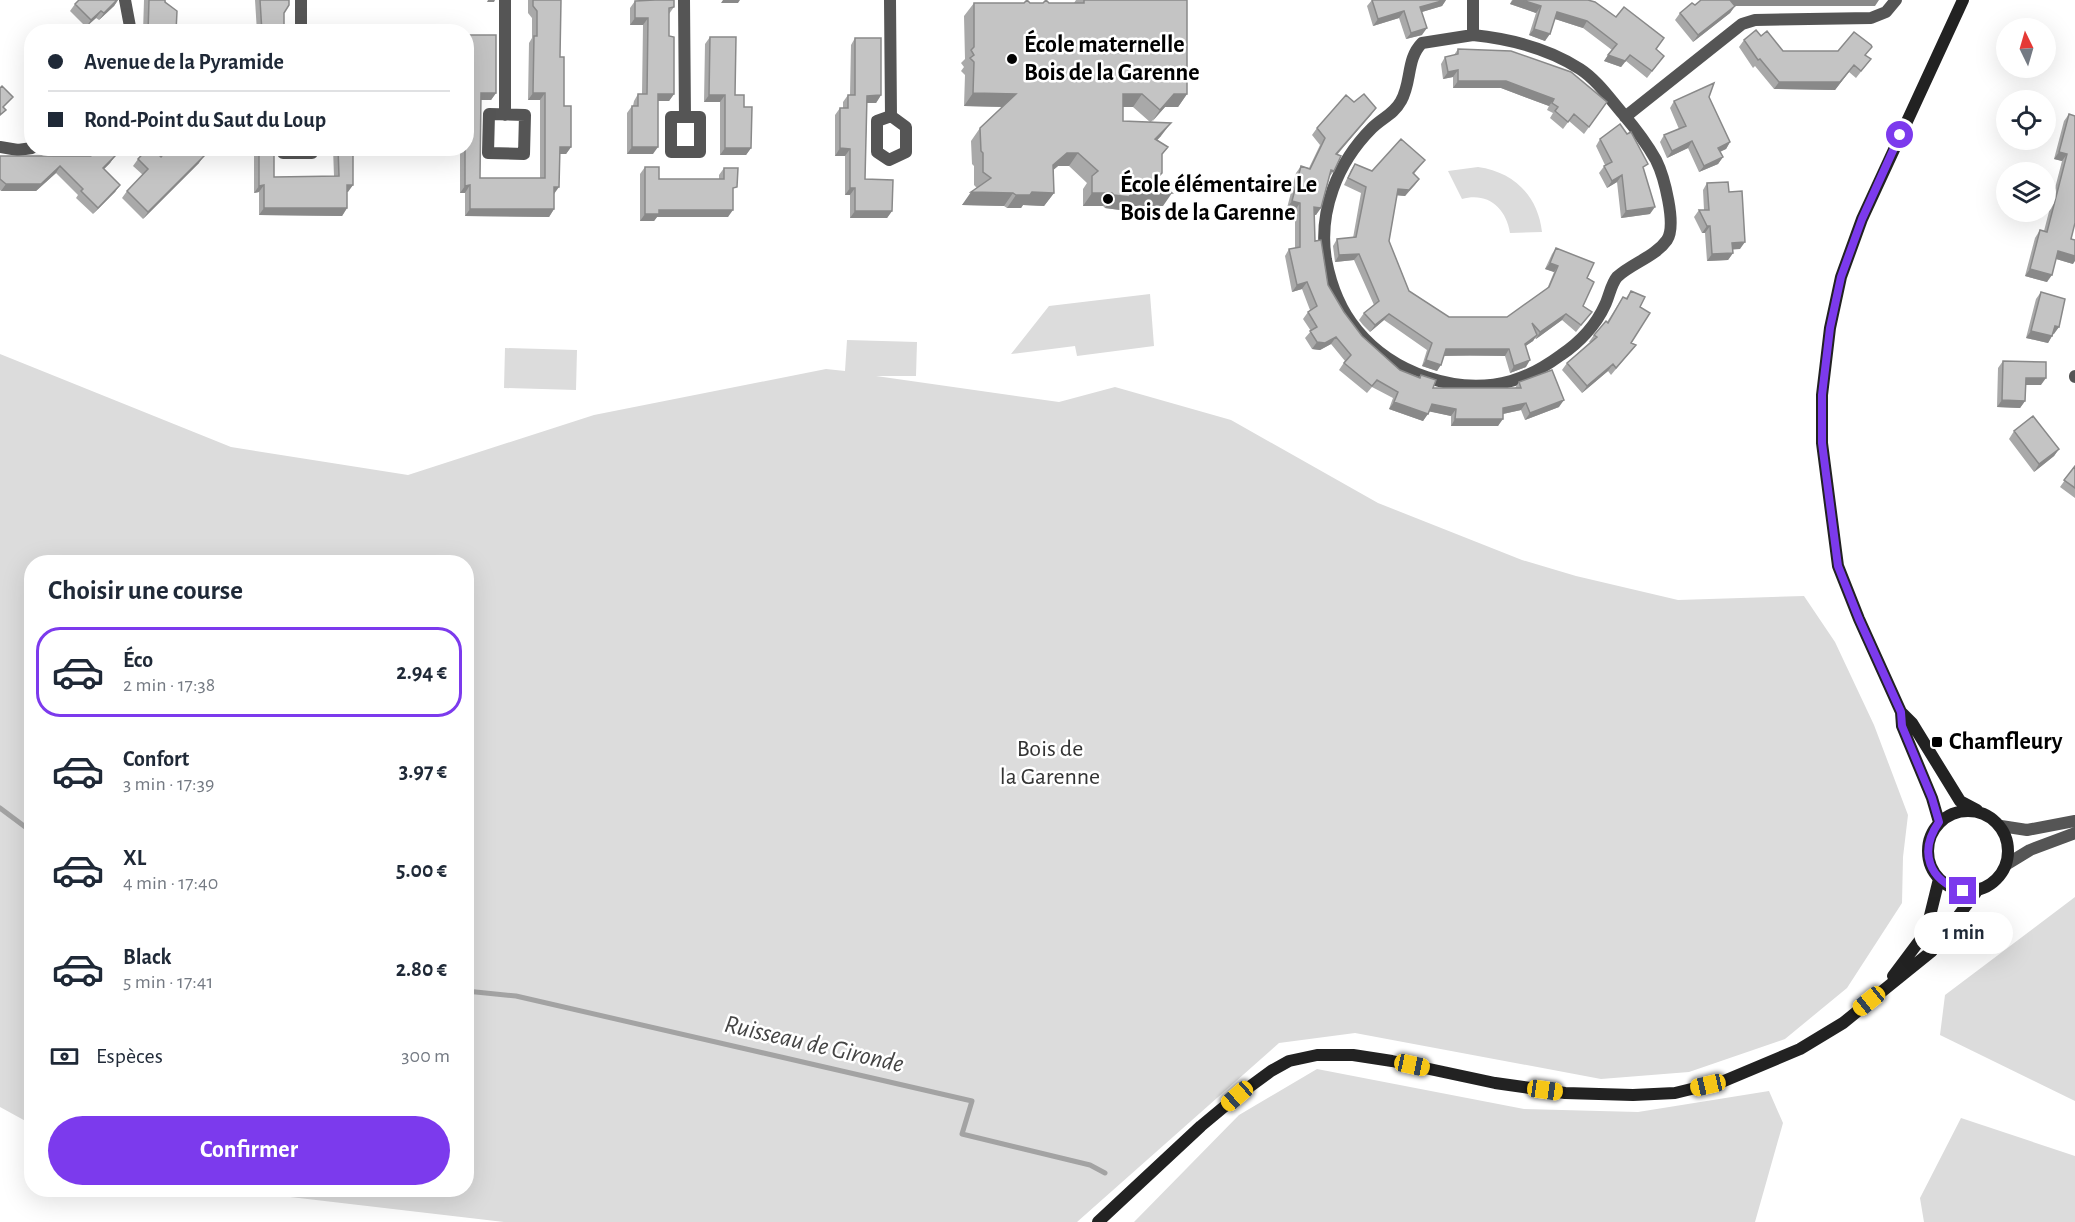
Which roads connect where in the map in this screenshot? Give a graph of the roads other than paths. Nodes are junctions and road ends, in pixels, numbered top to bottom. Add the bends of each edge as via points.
1 (124, 0) edge
2 (301, 0) edge
3 (505, 0) edge
4 (684, 0) edge
5 (890, 0) edge
6 (1473, 0) edge
7 (1896, 0) edge
8 (1963, 0) edge
9 (129, 24) edge
10 (300, 24) edge
11 (1473, 35) junction
12 (505, 115) dead end
13 (891, 116) dead end
14 (685, 117) dead end
15 (1625, 117) junction
16 (0, 147) edge
17 (24, 149) edge
18 (1901, 712) junction
19 (1981, 812) junction
20 (2075, 821) edge
21 (1939, 822) junction
22 (2001, 826) junction
23 (2075, 833) edge
24 (2007, 864) junction
25 (1939, 879) junction
26 (1977, 891) junction
27 (1882, 989) junction
28 (1098, 1222) edge

1 - 9 street
2 - 10 street
3 - 12 street
4 - 14 street
5 - 13 street
6 - 11 street
7 - 15 street via 1886,12 1871,18 1755,20 1742,24
8 - 18 main road via 1862,219 1844,267 1830,328 1822,395 1822,443 1838,566
11 - 15 street via 1508,39 1550,53 1582,70
11 - 15 street via 1422,44 1415,50 1402,99 1394,112 1373,127 1355,148 1331,190 1326,215 1326,256 1331,284 1342,307 1374,347 1412,372 1475,386 1510,381 1536,371 1588,333 1616,278 1661,247 1671,226 1666,191 1657,161
16 - 17 street
18 - 19 main road via 1912,723 1960,801
18 - 21 main road via 1902,726
19 - 21 main road via 1959,811
19 - 22 main road
20 - 22 street via 2027,830
21 - 25 main road via 1932,831 1928,853
22 - 24 main road via 2008,845
23 - 24 street via 2030,850
24 - 26 main road via 1990,885
25 - 26 main road via 1950,887
25 - 27 main road via 1926,932
26 - 27 main road via 1932,951
27 - 28 main road via 1843,1023 1800,1049 1724,1081 1675,1093 1565,1093 1353,1055 1317,1055 1289,1061 1201,1126

